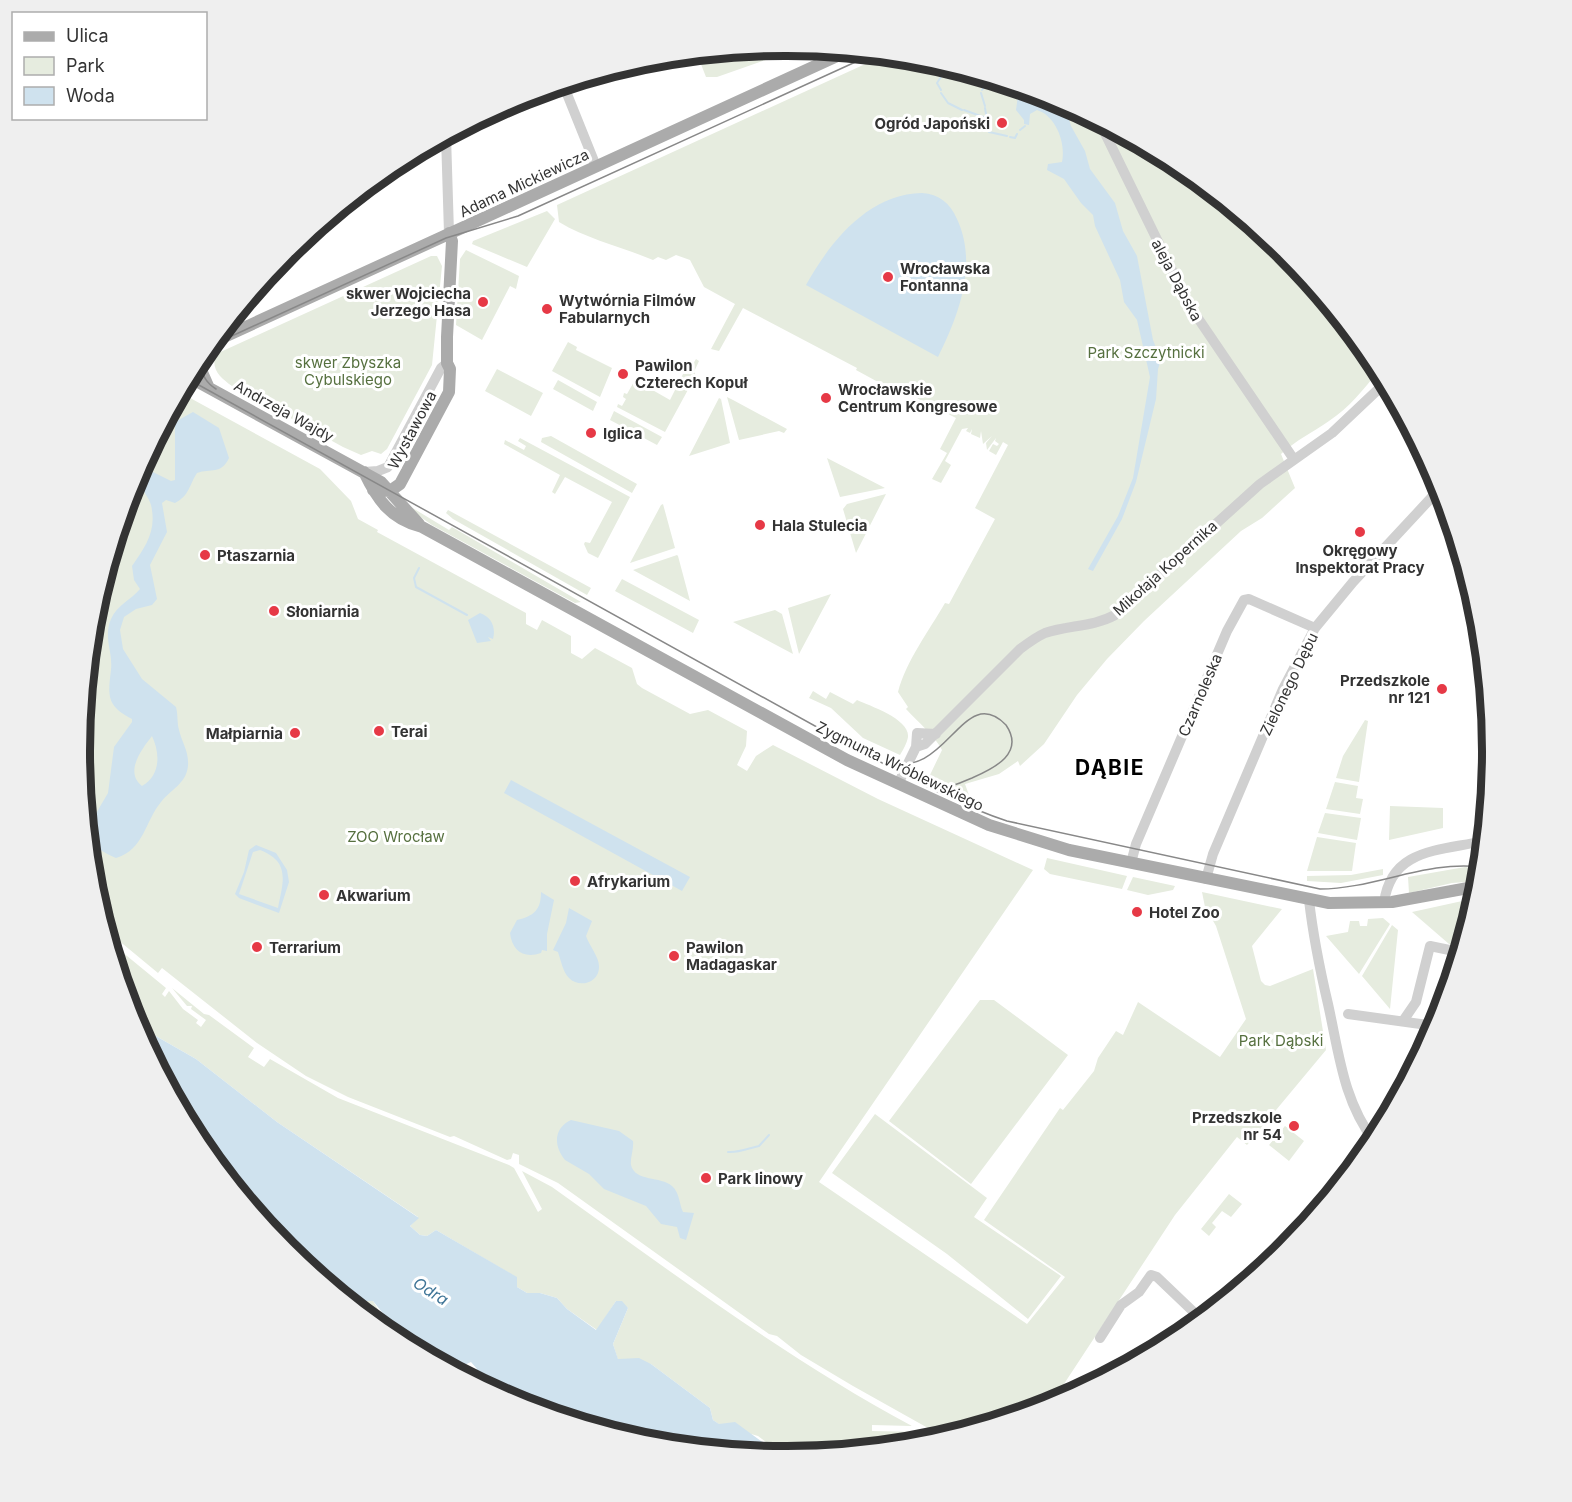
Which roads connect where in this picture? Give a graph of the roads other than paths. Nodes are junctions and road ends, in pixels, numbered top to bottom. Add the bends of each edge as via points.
1 (834, 57) edge
2 (566, 91) edge
3 (1104, 133) edge
4 (446, 144) edge
5 (596, 166) junction
6 (449, 233) junction
7 (232, 330) edge
8 (447, 363) junction
9 (203, 374) edge
10 (198, 381) edge
11 (208, 386) junction
12 (1379, 389) edge
13 (1293, 458) junction
14 (364, 472) junction
15 (373, 490) junction
16 (390, 491) junction
17 (1433, 497) edge
18 (422, 527) junction
19 (1315, 628) junction
20 (936, 734) junction
21 (916, 747) junction
22 (898, 784) junction
23 (1476, 843) edge
24 (1131, 862) junction
25 (1206, 879) junction
26 (1468, 888) edge
27 (1309, 900) junction
28 (1384, 903) junction
29 (1452, 951) edge
30 (1348, 1014) dead end
31 (1403, 1021) junction
32 (1426, 1024) edge
33 (1368, 1131) edge
34 (1194, 1313) edge
35 (1100, 1338) dead end

1 - 5 main road, Adama Mickiewicza
2 - 5 street
3 - 13 street, aleja Dąbska via 1189,305
4 - 6 street
5 - 6 main road, Adama Mickiewicza
6 - 7 main road, Adama Mickiewicza
6 - 8 main road, Wystawowa via 452,242
8 - 14 street, Wystawowa via 391,464 381,471
8 - 16 main road, Wystawowa via 448,395 404,478
9 - 11 main road
10 - 11 main road, Andrzeja Wajdy
11 - 14 main road, Andrzeja Wajdy
12 - 13 street, Mikołaja Kopernika via 1332,433
13 - 20 street, Mikołaja Kopernika via 1115,615 1102,622 1047,633 1020,649
14 - 15 main road
14 - 16 main road, Andrzeja Wajdy
15 - 16 main road, Wystawowa
15 - 18 main road, Zygmunta Wróblewskiego via 392,514
16 - 18 main road, Zygmunta Wróblewskiego
17 - 19 street, Zielonego Dębu
18 - 22 main road, Zygmunta Wróblewskiego via 782,725
19 - 24 street, Czarnoleska via 1244,600 1206,680
19 - 25 street, Zielonego Dębu via 1275,708
20 - 21 street, Mikołaja Kopernika
20 - 21 street via 917,734
21 - 22 street
22 - 24 main road, Zygmunta Wróblewskiego via 989,825 1069,850
23 - 28 street via 1408,859 1398,869
24 - 25 main road, Zygmunta Wróblewskiego
25 - 27 main road, Zygmunta Wróblewskiego
26 - 28 main road, Zygmunta Wróblewskiego
27 - 28 main road, Zygmunta Wróblewskiego
27 - 33 street via 1343,1078 1355,1113
29 - 31 street via 1430,946 1416,1002
30 - 31 street
31 - 32 street
34 - 35 street via 1151,1275 1139,1292 1121,1305

